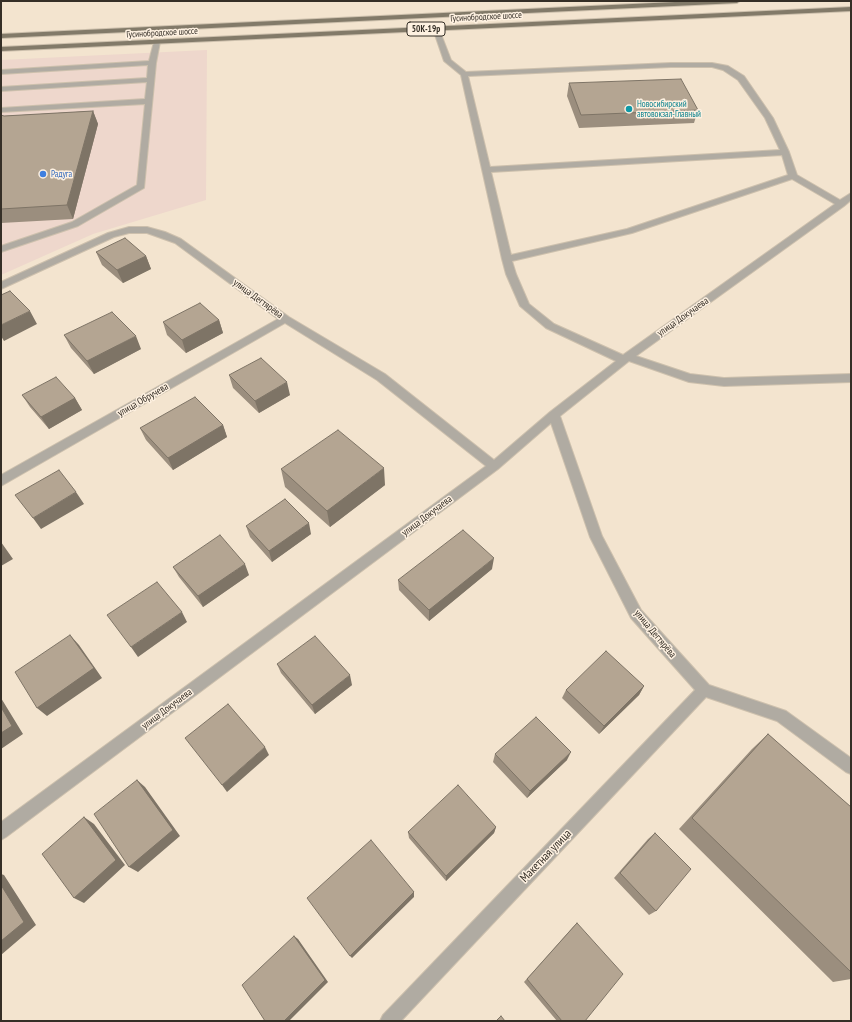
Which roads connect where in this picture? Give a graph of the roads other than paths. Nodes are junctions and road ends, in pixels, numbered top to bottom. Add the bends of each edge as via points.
1 (736, 1) edge
2 (851, 9) edge
3 (436, 28) junction
4 (1, 36) edge
5 (157, 42) junction
6 (1, 49) edge
7 (152, 63) junction
8 (1, 72) edge
9 (464, 74) junction
10 (151, 80) junction
11 (1, 89) edge
12 (149, 101) junction
13 (1, 110) edge
14 (785, 152) junction
15 (486, 170) junction
16 (793, 176) junction
17 (851, 196) edge
18 (841, 204) junction
19 (1, 249) edge
20 (507, 258) junction
21 (1, 286) edge
22 (285, 319) junction
23 (626, 358) junction
24 (851, 378) edge
25 (554, 415) junction
26 (494, 466) junction
27 (1, 481) edge
28 (704, 690) junction
29 (851, 767) edge
30 (1, 832) edge
31 (389, 1021) edge

1 - 4 main road, Гусинобродское шоссе / 50К-19р
2 - 3 main road, Гусинобродское шоссе / 50К-19р
3 - 5 main road, Гусинобродское шоссе / 50К-19р
3 - 9 street via 448,61
5 - 6 main road, Гусинобродское шоссе / 50К-19р
5 - 7 street
7 - 8 street
7 - 10 street
9 - 14 street via 712,65 724,68 741,78 769,118
9 - 15 street
10 - 11 street
10 - 12 street
12 - 13 street
12 - 19 street via 141,186 75,224
14 - 15 street
14 - 16 street
15 - 20 street
16 - 18 street
16 - 20 street via 629,231
17 - 18 street, улица Докучаева
18 - 23 street, улица Докучаева
20 - 23 street via 525,306 550,326
21 - 22 street, улица Дегтярёва via 111,235 129,230 147,230 178,241
22 - 26 street, улица Дегтярёва via 380,377
22 - 27 street, улица Обручева
23 - 24 street via 689,378 724,382
23 - 25 street, улица Докучаева
25 - 26 street, улица Докучаева
25 - 28 street, улица Дегтярёва via 596,537 636,614
26 - 30 street, улица Докучаева
28 - 29 street, улица Дегтярёва via 781,716
28 - 31 street, Макетная улица

